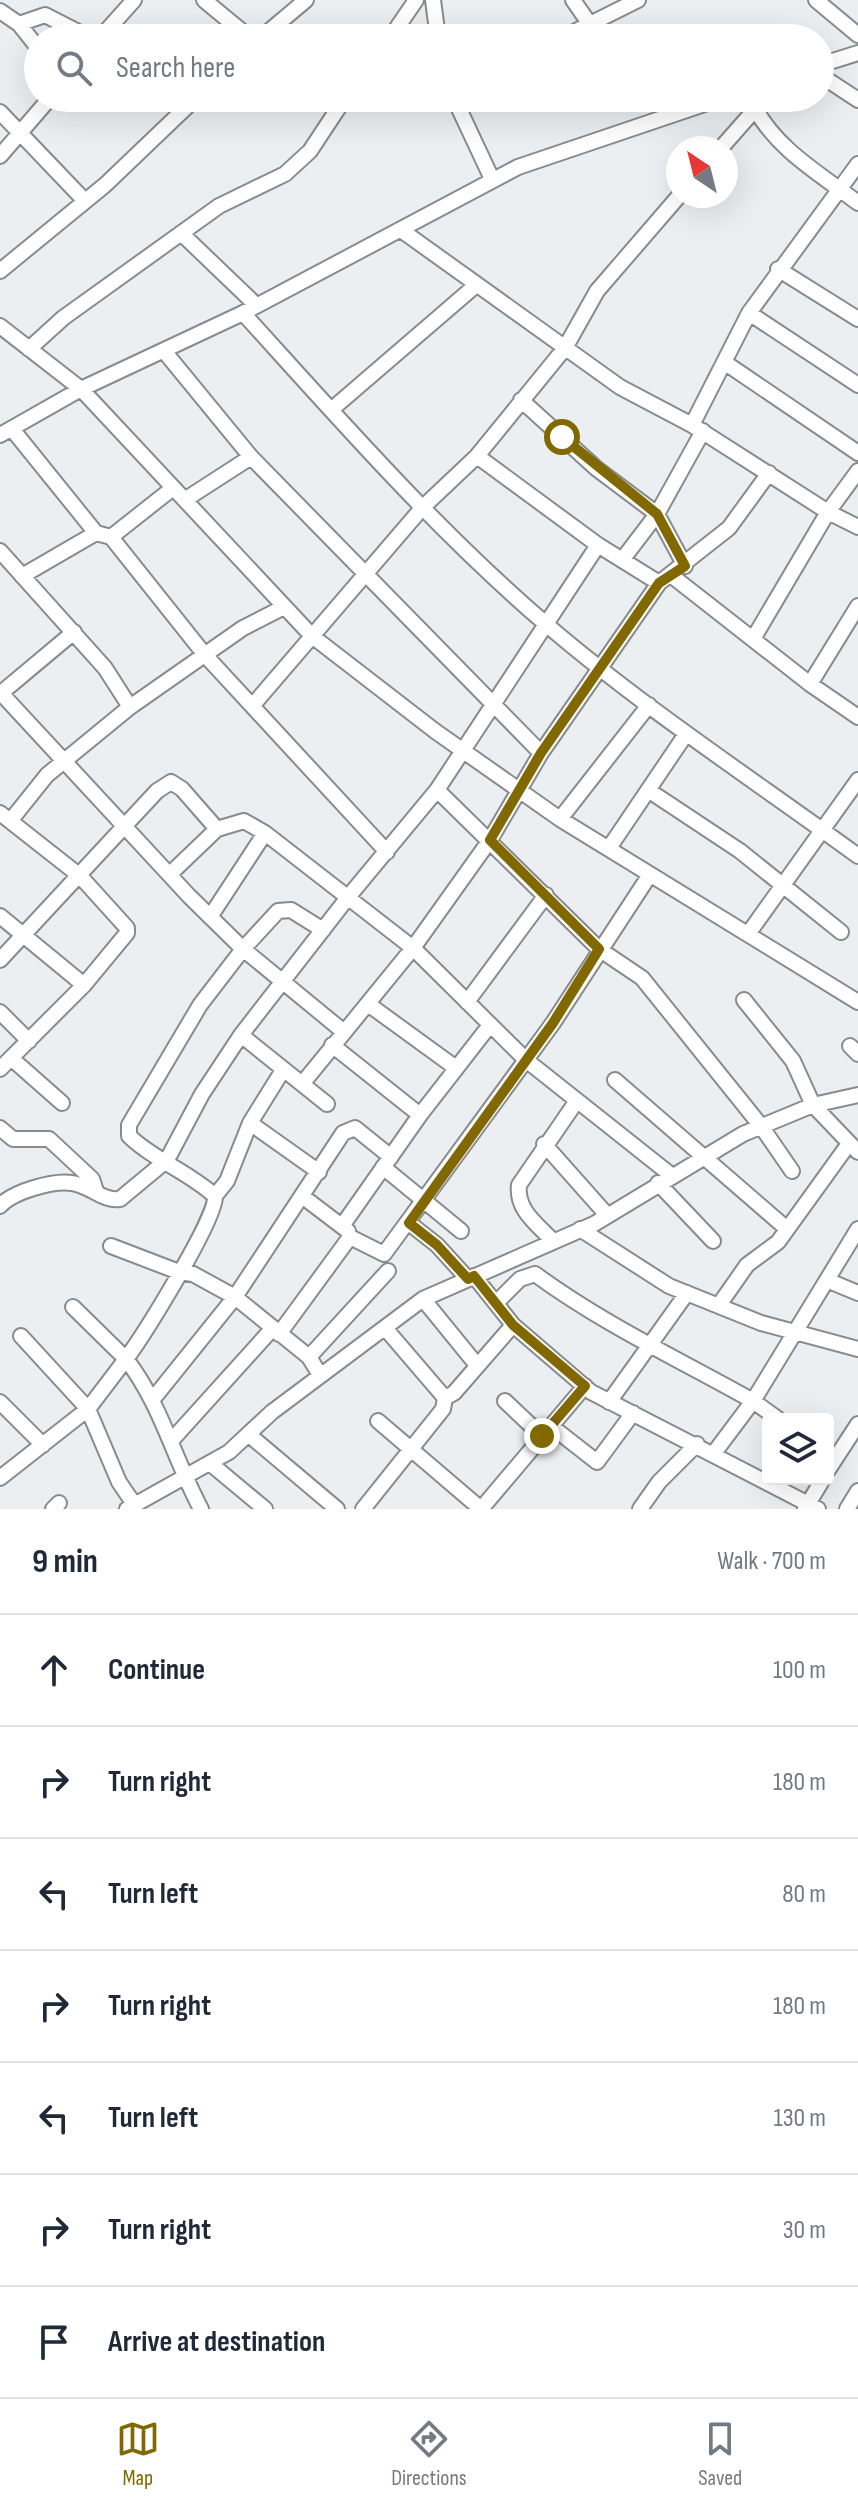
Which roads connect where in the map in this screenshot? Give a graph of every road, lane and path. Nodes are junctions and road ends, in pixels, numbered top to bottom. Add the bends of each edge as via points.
1 (134, 0) edge
2 (204, 0) edge
3 (306, 0) edge
4 (416, 0) edge
5 (433, 0) edge
6 (573, 0) edge
7 (638, 0) edge
8 (816, 0) edge
9 (47, 7) edge
10 (0, 11) edge
11 (589, 23) joint
12 (19, 24) junction
13 (71, 24) edge
14 (113, 24) edge
15 (233, 24) edge
16 (278, 24) edge
17 (400, 24) edge
18 (436, 24) edge
19 (24, 30) edge
20 (858, 35) edge
21 (858, 53) edge
22 (834, 61) edge
23 (834, 84) edge
24 (858, 100) edge
25 (0, 112) edge
26 (39, 112) edge
27 (181, 112) edge
28 (336, 112) edge
29 (461, 112) edge
30 (679, 112) edge
31 (752, 112) edge
32 (762, 112) edge
33 (22, 133) junction
34 (731, 136) edge
35 (0, 156) edge
36 (858, 164) edge
37 (492, 179) junction
38 (840, 188) junction
39 (85, 201) junction
40 (858, 203) edge
41 (669, 208) edge
42 (401, 230) junction
43 (181, 233) junction
44 (778, 269) junction
45 (0, 271) edge
46 (475, 286) junction
47 (256, 305) junction
48 (243, 313) junction
49 (749, 313) junction
50 (858, 319) edge
51 (0, 326) edge
52 (565, 348) junction
53 (29, 349) junction
54 (164, 351) junction
55 (724, 362) junction
56 (858, 385) edge
57 (81, 389) junction
58 (521, 400) junction
59 (331, 410) junction
60 (697, 428) junction
61 (6, 432) edge
62 (858, 453) edge
63 (477, 456) junction
64 (251, 457) junction
65 (858, 471) edge
66 (769, 473) junction
67 (173, 488) junction
68 (186, 499) junction
69 (423, 507) junction
70 (828, 512) junction
71 (657, 514) junction
72 (858, 527) edge
73 (96, 533) junction
74 (111, 537) junction
75 (598, 545) junction
76 (0, 551) edge
77 (622, 560) junction
78 (685, 566) junction
79 (367, 574) junction
80 (22, 576) junction
81 (665, 579) junction
82 (858, 606) edge
83 (284, 607) junction
84 (545, 624) junction
85 (74, 632) junction
86 (312, 636) junction
87 (753, 639) junction
88 (205, 655) junction
89 (601, 669) junction
90 (810, 684) junction
91 (0, 693) edge
92 (253, 705) junction
93 (649, 705) junction
94 (493, 706) junction
95 (130, 707) junction
96 (858, 717) edge
97 (686, 734) junction
98 (465, 750) junction
99 (541, 753) junction
100 (65, 762) junction
101 (858, 780) edge
102 (519, 789) junction
103 (437, 790) junction
104 (648, 790) junction
105 (6, 816) edge
106 (560, 819) junction
107 (123, 829) junction
108 (217, 829) junction
109 (821, 829) junction
110 (265, 833) junction
111 (490, 840) junction
112 (609, 848) junction
113 (387, 852) junction
114 (858, 856) edge
115 (170, 874) junction
116 (80, 876) junction
117 (649, 876) junction
118 (780, 886) junction
119 (546, 895) junction
120 (349, 896) junction
121 (0, 916) edge
122 (210, 917) junction
123 (323, 930) junction
124 (841, 932) dead end
125 (748, 934) junction
126 (22, 936) junction
127 (413, 948) junction
128 (243, 949) junction
129 (599, 949) junction
130 (0, 960) edge
131 (284, 982) junction
132 (84, 985) junction
133 (744, 1000) dead end
134 (467, 1002) junction
135 (858, 1002) edge
136 (368, 1004) junction
137 (0, 1012) edge
138 (490, 1025) junction
139 (344, 1032) junction
140 (241, 1035) junction
141 (29, 1041) junction
142 (332, 1045) junction
143 (11, 1058) junction
144 (526, 1060) junction
145 (456, 1068) junction
146 (0, 1069) edge
147 (283, 1070) junction
148 (615, 1080) dead end
149 (302, 1084) junction
150 (858, 1095) edge
151 (576, 1102) junction
152 (62, 1103) dead end
153 (327, 1104) dead end
154 (813, 1105) junction
155 (420, 1115) junction
156 (250, 1123) junction
157 (761, 1126) junction
158 (0, 1128) edge
159 (544, 1144) junction
160 (853, 1148) edge
161 (701, 1158) junction
162 (167, 1160) junction
163 (387, 1162) junction
164 (792, 1171) dead end
165 (319, 1172) junction
166 (664, 1179) junction
167 (96, 1191) junction
168 (215, 1196) junction
169 (302, 1196) junction
170 (426, 1201) junction
171 (0, 1206) edge
172 (607, 1215) junction
173 (409, 1223) junction
174 (342, 1226) junction
175 (580, 1229) junction
176 (787, 1229) junction
177 (858, 1229) edge
178 (461, 1231) dead end
179 (355, 1236) junction
180 (553, 1241) junction
181 (713, 1241) dead end
182 (111, 1246) dead end
183 (388, 1271) dead end
184 (179, 1272) junction
185 (471, 1278) junction
186 (829, 1281) junction
187 (687, 1293) junction
188 (858, 1293) edge
189 (235, 1297) junction
190 (423, 1299) junction
191 (496, 1303) junction
192 (719, 1305) junction
193 (73, 1307) dead end
194 (513, 1325) junction
195 (385, 1328) junction
196 (797, 1330) junction
197 (276, 1331) junction
198 (21, 1336) dead end
199 (649, 1346) junction
200 (858, 1349) edge
201 (309, 1357) junction
202 (126, 1359) junction
203 (476, 1364) junction
204 (320, 1375) junction
205 (585, 1386) junction
206 (445, 1398) junction
207 (153, 1399) junction
208 (505, 1401) dead end
209 (753, 1401) junction
210 (0, 1402) edge
211 (609, 1402) junction
212 (88, 1409) junction
213 (633, 1413) junction
214 (770, 1413) edge
215 (378, 1421) dead end
216 (858, 1424) edge
217 (546, 1431) junction
218 (248, 1434) junction
219 (171, 1441) junction
220 (697, 1444) junction
221 (43, 1445) junction
222 (411, 1449) junction
223 (714, 1453) junction
224 (834, 1456) edge
225 (211, 1464) junction
226 (0, 1478) edge
227 (185, 1479) junction
228 (820, 1485) edge
229 (858, 1491) edge
230 (367, 1504) edge
231 (131, 1506) edge
232 (810, 1507) edge
233 (201, 1509) edge
234 (265, 1509) edge
235 (337, 1509) edge
236 (385, 1509) edge
237 (481, 1509) edge
238 (640, 1509) edge
239 (847, 1509) edge

1 - 14 street
2 - 15 street
3 - 16 street
4 - 17 street
5 - 18 street
6 - 11 street
7 - 11 street
8 - 20 street
9 - 12 street
9 - 13 street
10 - 12 street
12 - 19 street
21 - 22 street
23 - 24 street
25 - 33 street
26 - 33 street
27 - 39 street
28 - 43 street via 310,151 285,174 219,206
29 - 37 street
30 - 37 street
31 - 34 street
32 - 38 street via 764,125 780,143
33 - 35 street
33 - 39 street
36 - 38 street
37 - 42 street
38 - 40 street
38 - 44 street
39 - 45 street
41 - 52 street via 597,291
42 - 46 street
42 - 47 street
43 - 47 street
43 - 53 street via 63,318
44 - 49 street
44 - 50 street
46 - 52 street
46 - 59 street
47 - 48 street
48 - 54 street
48 - 59 street
49 - 55 street
49 - 56 street
51 - 53 street
52 - 58 street
52 - 60 street via 620,387
53 - 57 street
54 - 57 street
54 - 64 street
55 - 60 street
55 - 62 street
57 - 61 street
57 - 67 street
58 - 63 street
58 - 71 street via 597,469
59 - 69 street
60 - 66 street
60 - 71 street
61 - 73 street
63 - 69 street
63 - 75 street
64 - 68 street
64 - 79 street
65 - 70 street
66 - 70 street
66 - 78 street via 729,528
67 - 68 street
67 - 74 street
68 - 83 street
69 - 79 street
69 - 84 street
70 - 72 street
70 - 87 street
71 - 77 street
71 - 78 street
73 - 74 street
73 - 80 street
74 - 88 street
75 - 77 street
75 - 84 street
76 - 80 street
77 - 81 street
78 - 81 street
79 - 86 street
79 - 94 street
80 - 85 street
81 - 87 street
81 - 89 street
82 - 90 street
83 - 86 street
83 - 88 street
84 - 89 street
84 - 94 street
85 - 91 street
85 - 95 street
86 - 92 street
86 - 98 street
87 - 90 street
88 - 92 street
88 - 95 street
89 - 93 street
89 - 99 street
90 - 96 street
91 - 100 street
92 - 113 street
93 - 97 street
93 - 106 street
94 - 98 street
94 - 99 street
95 - 100 street
97 - 104 street
97 - 109 street
98 - 102 street
98 - 103 street
99 - 102 street
100 - 105 street
100 - 107 street
101 - 109 street
102 - 106 street
102 - 111 street
103 - 111 street
103 - 113 street
104 - 112 street
104 - 118 street via 720,836
105 - 116 street
106 - 112 street
107 - 108 street via 171,782
107 - 115 street
107 - 116 street
108 - 110 street via 244,821
108 - 115 street
109 - 114 street
109 - 118 street
110 - 120 street
110 - 122 street
111 - 119 street
111 - 127 street
112 - 117 street
113 - 120 street
115 - 122 street
116 - 126 street
116 - 132 street via 127,928
117 - 125 street
117 - 129 street
118 - 124 street
118 - 125 street
119 - 129 street
119 - 134 street
120 - 123 street
120 - 127 street
121 - 126 street
122 - 128 street
123 - 128 street via 285,909
123 - 131 street
125 - 135 street
126 - 130 street
126 - 132 street
127 - 134 street
127 - 136 street
128 - 131 street
128 - 162 street via 200,1005 129,1125 129,1136 138,1145
129 - 144 street
129 - 157 street via 642,978
131 - 139 street
131 - 140 street
132 - 141 street
133 - 154 street via 793,1061
134 - 138 street
136 - 139 street
136 - 145 street
137 - 141 street
138 - 144 street
138 - 145 street
139 - 142 street
140 - 147 street
140 - 162 street
141 - 143 street
142 - 149 street
142 - 155 street
143 - 146 street
143 - 152 street
144 - 151 street
144 - 170 street
145 - 155 street
147 - 149 street
147 - 156 street
148 - 161 street
149 - 153 street
150 - 154 street
151 - 159 street
151 - 166 street
154 - 157 street
154 - 160 street
155 - 163 street
156 - 165 street
156 - 168 street via 227,1181
157 - 161 street
157 - 164 street
158 - 167 street via 13,1139 49,1139 92,1179
159 - 172 street
159 - 180 street via 517,1197
160 - 176 street
161 - 166 street
161 - 176 street
162 - 167 street via 120,1199
162 - 168 street
163 - 165 street via 355,1128 349,1128
163 - 170 street
163 - 174 street
165 - 169 street
166 - 172 street
166 - 181 street
167 - 171 street via 55,1184 13,1196
168 - 184 street via 216,1204
169 - 174 street
169 - 189 street
170 - 173 street
170 - 178 street
172 - 175 street
173 - 179 street via 384,1254
173 - 185 street
174 - 179 street
175 - 180 street
175 - 187 street
176 - 192 street via 747,1265
177 - 186 street
179 - 197 street via 343,1244
180 - 185 street
182 - 184 street
183 - 201 street
184 - 189 street
184 - 202 street
185 - 190 street
185 - 191 street
186 - 188 street
186 - 196 street
187 - 192 street
187 - 199 street
189 - 197 street
189 - 207 street
190 - 195 street
190 - 203 street
191 - 194 street
191 - 199 street via 520,1279 535,1274
192 - 196 street via 761,1323
193 - 202 street
194 - 203 street
194 - 205 street
195 - 204 street
195 - 206 street
196 - 200 street
196 - 209 street
197 - 201 street
197 - 219 street
198 - 212 street
199 - 209 street
199 - 211 street
201 - 204 street
202 - 207 street
202 - 212 street
203 - 206 street
204 - 218 street
205 - 211 street
205 - 217 street
206 - 222 street via 443,1409
207 - 219 street
208 - 217 street
209 - 214 street
209 - 223 street
210 - 221 street
211 - 213 street
212 - 221 street
212 - 231 street
213 - 217 street via 597,1462
213 - 220 street
215 - 222 street
216 - 224 street
217 - 237 street
218 - 225 street
218 - 235 street
219 - 227 street
220 - 223 street
220 - 238 street
221 - 226 street
222 - 230 street
222 - 237 street
223 - 232 street
225 - 227 street
225 - 234 street
227 - 231 street
227 - 233 street
228 - 232 street
229 - 239 street
230 - 236 street

